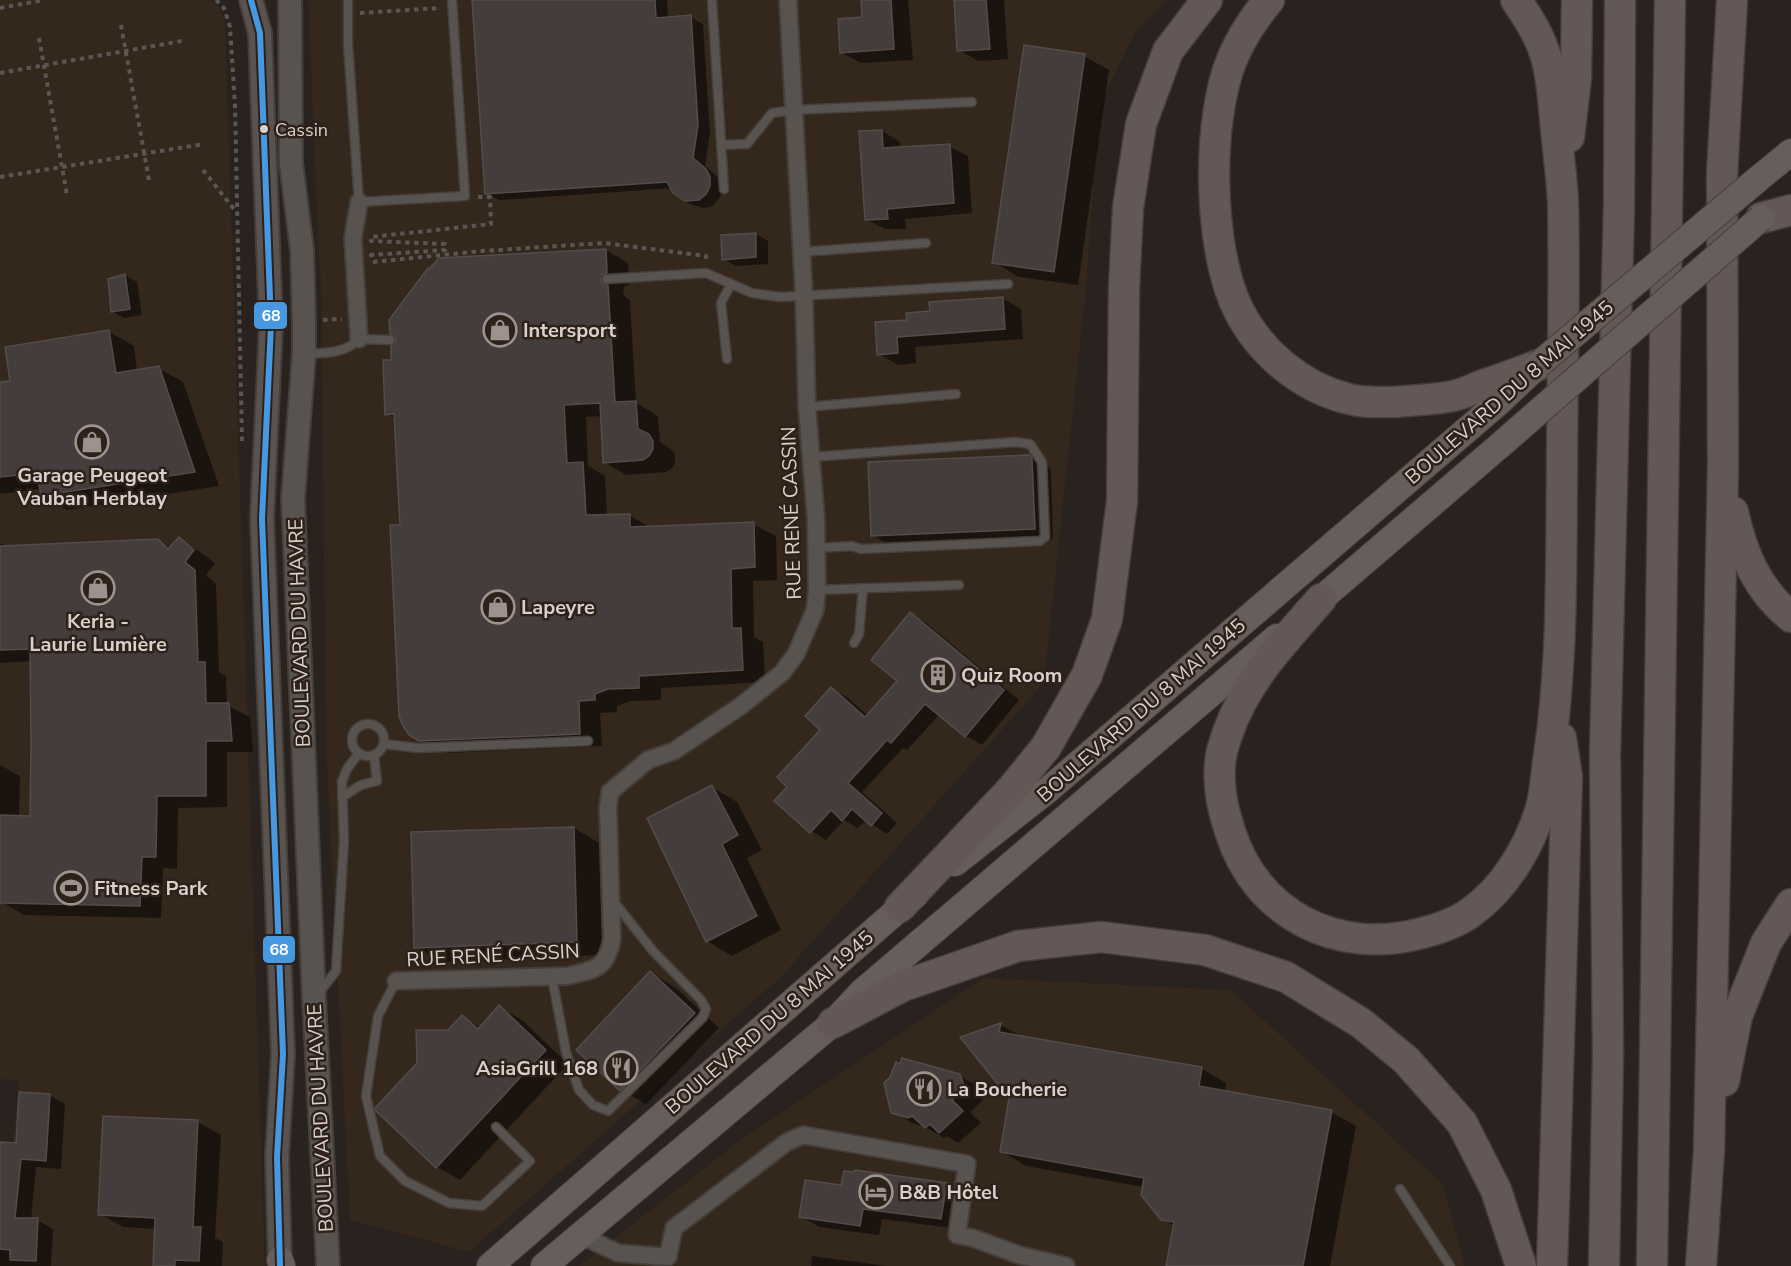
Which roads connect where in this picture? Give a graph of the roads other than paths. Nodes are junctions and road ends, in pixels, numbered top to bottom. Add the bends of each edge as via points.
1 (251, 0) edge
2 (290, 0) edge
3 (348, 0) edge
4 (712, 0) edge
5 (788, 0) edge
6 (1207, 0) edge
7 (1269, 0) edge
8 (1516, 0) edge
9 (1577, 0) edge
10 (1620, 0) edge
11 (1670, 0) edge
12 (1732, 0) edge
13 (452, 4) edge
14 (972, 102) dead end
15 (793, 110) junction
16 (721, 145) junction
17 (1791, 152) edge
18 (724, 189) dead end
19 (1791, 193) edge
20 (1563, 200) junction
21 (359, 202) junction
22 (1791, 210) edge
23 (1761, 218) junction
24 (926, 243) dead end
25 (801, 252) junction
26 (608, 279) dead end
27 (731, 284) junction
28 (1008, 284) dead end
29 (804, 295) junction
30 (358, 339) junction
31 (390, 340) dead end
32 (304, 354) junction
33 (727, 359) dead end
34 (1538, 365) junction
35 (956, 394) dead end
36 (807, 407) junction
37 (811, 457) junction
38 (1724, 466) junction
39 (816, 548) junction
40 (959, 585) dead end
41 (863, 588) junction
42 (817, 590) junction
43 (1321, 599) junction
44 (1791, 617) edge
45 (854, 643) dead end
46 (1557, 706) junction
47 (588, 741) dead end
48 (384, 744) junction
49 (359, 753) junction
50 (374, 755) junction
51 (342, 797) junction
52 (611, 899) junction
53 (1791, 904) edge
54 (900, 907) junction
55 (825, 973) junction
56 (552, 977) junction
57 (396, 981) joint
58 (314, 999) junction
59 (842, 1013) junction
60 (495, 1127) dead end
61 (1709, 1151) junction
62 (1400, 1189) dead end
63 (580, 1235) junction
64 (281, 1264) edge
65 (328, 1266) edge
66 (490, 1266) edge
67 (544, 1266) edge
68 (1066, 1266) edge
69 (1450, 1266) edge
70 (1521, 1266) edge
71 (1552, 1266) edge
72 (1604, 1266) edge
73 (1652, 1266) edge
74 (1701, 1266) edge

1 - 64 main road, BOULEVARD DU HAVRE via 260,33 271,325 262,519 283,1054 278,1157
2 - 32 main road, BOULEVARD DU HAVRE via 291,163 302,250
3 - 21 lane
4 - 16 lane
5 - 15 street, RUE RENÉ CASSIN
6 - 54 highway via 1168,51 1141,124 1128,208 1122,501 1107,619 1087,675 1046,747 1011,790
7 - 34 highway via 1252,20 1232,59 1219,110 1214,159 1220,247 1238,310 1252,331 1279,363 1299,377 1345,399 1367,403 1455,396
8 - 20 highway via 1543,46 1550,73
9 - 20 highway via 1576,78
10 - 72 highway via 1619,206 1605,754 1608,1055
11 - 73 highway
12 - 38 highway via 1722,174
13 - 21 lane via 465,196
14 - 15 lane
15 - 16 lane via 772,113 747,144
15 - 25 street, RUE RENÉ CASSIN
16 - 18 lane
17 - 34 main road, BOULEVARD DU 8 MAI 1945, bridge
19 - 23 main road, BOULEVARD DU 8 MAI 1945
20 - 46 highway
21 - 30 street via 352,238
22 - 23 highway
23 - 43 main road, BOULEVARD DU 8 MAI 1945, bridge
24 - 25 lane
25 - 29 street, RUE RENÉ CASSIN
26 - 27 lane via 706,273
27 - 29 lane via 752,293
27 - 33 lane via 721,303
28 - 29 lane
29 - 36 street, RUE RENÉ CASSIN
30 - 31 lane
30 - 32 lane via 351,348
32 - 58 main road, BOULEVARD DU HAVRE via 293,498
34 - 54 main road, BOULEVARD DU 8 MAI 1945 via 1049,789
35 - 36 lane
36 - 37 street, RUE RENÉ CASSIN
37 - 39 street, RUE RENÉ CASSIN
37 - 39 lane via 1016,442 1030,444 1042,462 1045,537 1040,541
38 - 44 highway via 1744,554 1767,594
38 - 61 highway
39 - 42 street, RUE RENÉ CASSIN
40 - 41 lane
41 - 42 lane
41 - 45 lane via 859,634
42 - 52 street, RUE RENÉ CASSIN via 807,634 782,673 674,751 648,760 610,792
43 - 46 highway via 1247,690 1221,755 1225,816 1235,849 1251,877 1296,919 1351,939 1383,940 1440,928 1490,896 1513,869 1541,806
43 - 59 main road, BOULEVARD DU 8 MAI 1945
46 - 71 highway via 1567,777
47 - 48 lane via 418,748
48 - 49 lane via 378,727 364,725 353,735 353,745
48 - 50 lane
49 - 50 lane
49 - 51 lane via 342,781
50 - 51 lane via 377,781 361,785
51 - 58 lane via 344,841 336,971
52 - 56 street, RUE RENÉ CASSIN via 612,939 603,963 594,970
52 - 56 lane via 653,951 701,1000 706,1009 704,1017 608,1111 593,1105 579,1090 566,1052
53 - 61 highway via 1766,944 1737,1016
54 - 55 main road, BOULEVARD DU 8 MAI 1945
55 - 59 main road
55 - 66 main road, BOULEVARD DU 8 MAI 1945
56 - 57 street, RUE RENÉ CASSIN
57 - 60 lane via 378,1016 366,1096 380,1156 405,1181 449,1203 482,1206 530,1161
58 - 65 main road, BOULEVARD DU HAVRE
59 - 63 main road, BOULEVARD DU 8 MAI 1945
59 - 70 highway via 903,986 1018,946 1101,937 1205,950 1286,977 1361,1023 1406,1060 1462,1123 1496,1190
61 - 74 highway
62 - 69 lane
63 - 67 main road, BOULEVARD DU 8 MAI 1945
63 - 68 street via 618,1253 668,1257 674,1228 787,1142 803,1135 967,1164 957,1235

